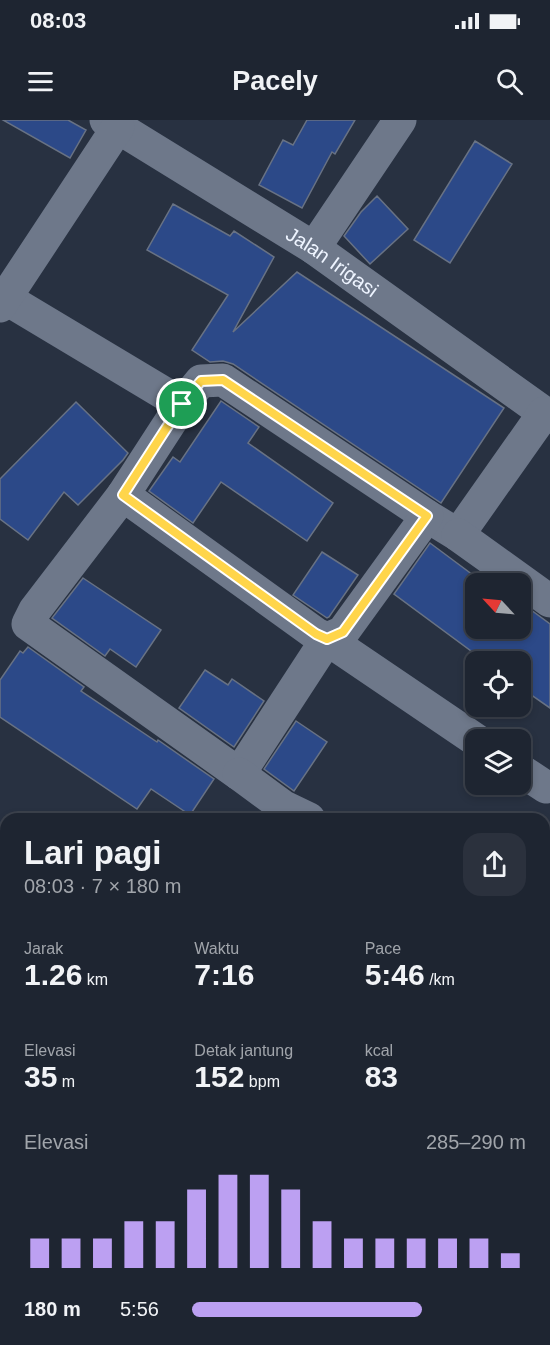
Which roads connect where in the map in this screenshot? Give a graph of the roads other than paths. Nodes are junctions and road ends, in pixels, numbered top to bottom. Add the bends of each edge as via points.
1 (400, 120) edge
2 (112, 124) edge
3 (314, 248) junction
4 (2, 300) edge
5 (182, 404) junction
6 (547, 415) edge
7 (123, 495) junction
8 (427, 516) junction
9 (458, 535) junction
10 (550, 601) edge
11 (327, 639) junction
12 (465, 733) edge
13 (239, 774) junction
14 (296, 813) edge

1 - 3 street
2 - 3 street, Jalan Irigasi
2 - 4 street
3 - 6 street, Jalan Irigasi
4 - 5 street
5 - 7 street
5 - 8 street via 201,381 223,380
6 - 9 street
7 - 11 street
7 - 13 street via 28,624
8 - 9 street
8 - 11 street via 343,632
9 - 10 street
11 - 12 street
11 - 13 street
13 - 14 street

